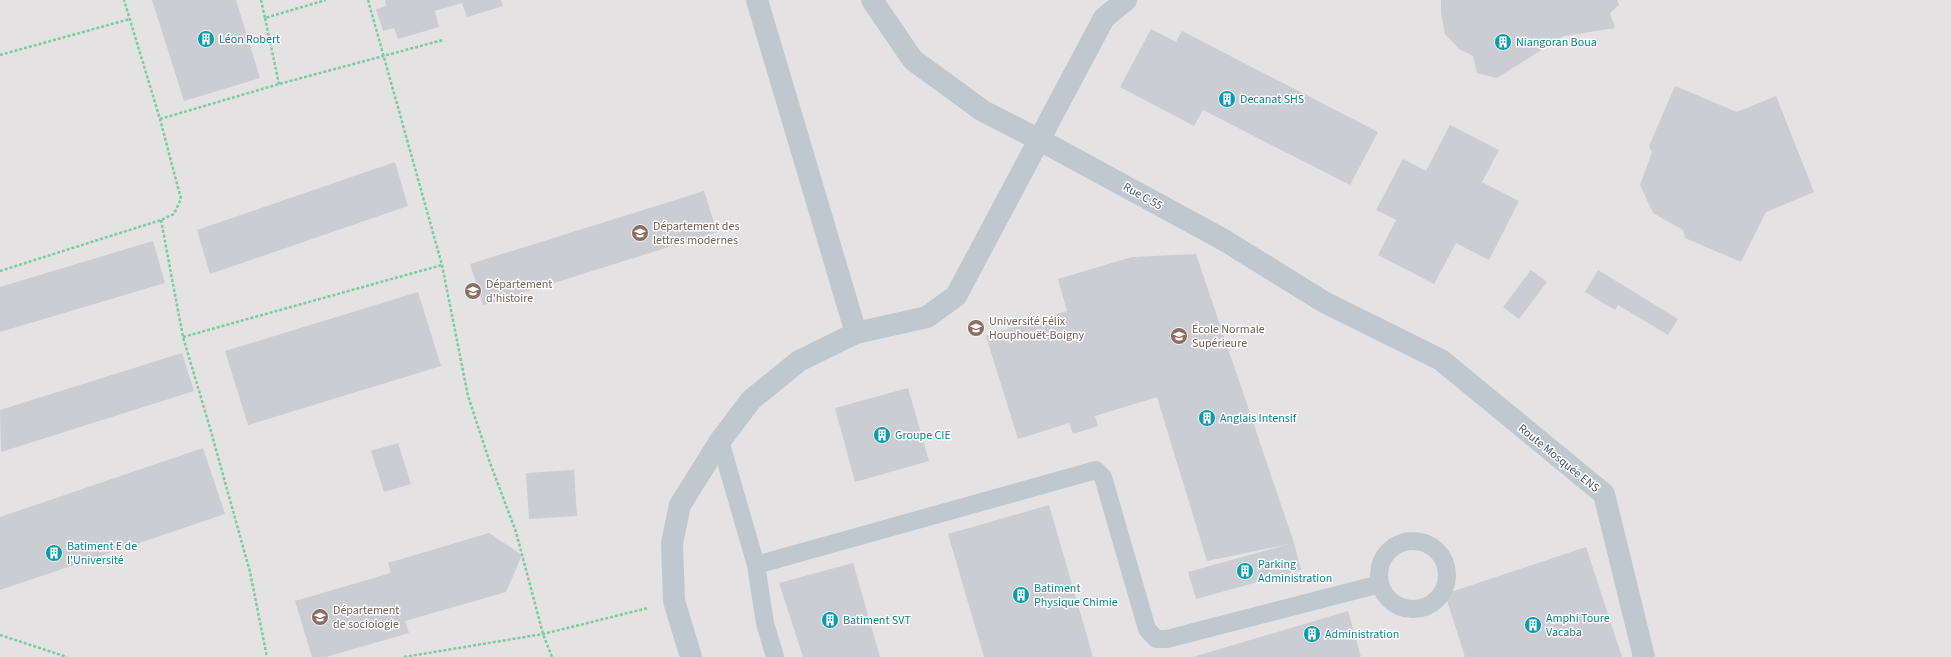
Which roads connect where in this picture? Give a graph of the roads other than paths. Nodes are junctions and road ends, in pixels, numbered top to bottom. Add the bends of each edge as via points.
1 (758, 0) edge
2 (872, 0) edge
3 (1126, 0) edge
4 (1038, 139) junction
5 (856, 333) junction
6 (1441, 360) joint
7 (720, 440) junction
8 (756, 565) junction
9 (1380, 584) dead end
10 (691, 657) edge
11 (775, 657) edge
12 (1644, 657) edge

1 - 5 street
2 - 4 street, Rue C 55 via 913,60 983,111
3 - 4 street via 1104,18
4 - 5 street via 956,296 927,317
4 - 6 street, Rue C 55 via 1224,240 1324,302
5 - 7 street via 799,361 751,400
6 - 12 street, Route Mosquée ENS via 1604,494
7 - 8 lane
7 - 10 street via 680,505 672,543 674,601
8 - 9 lane via 1096,470 1103,477 1148,629 1156,639 1167,639
8 - 11 lane via 765,623

